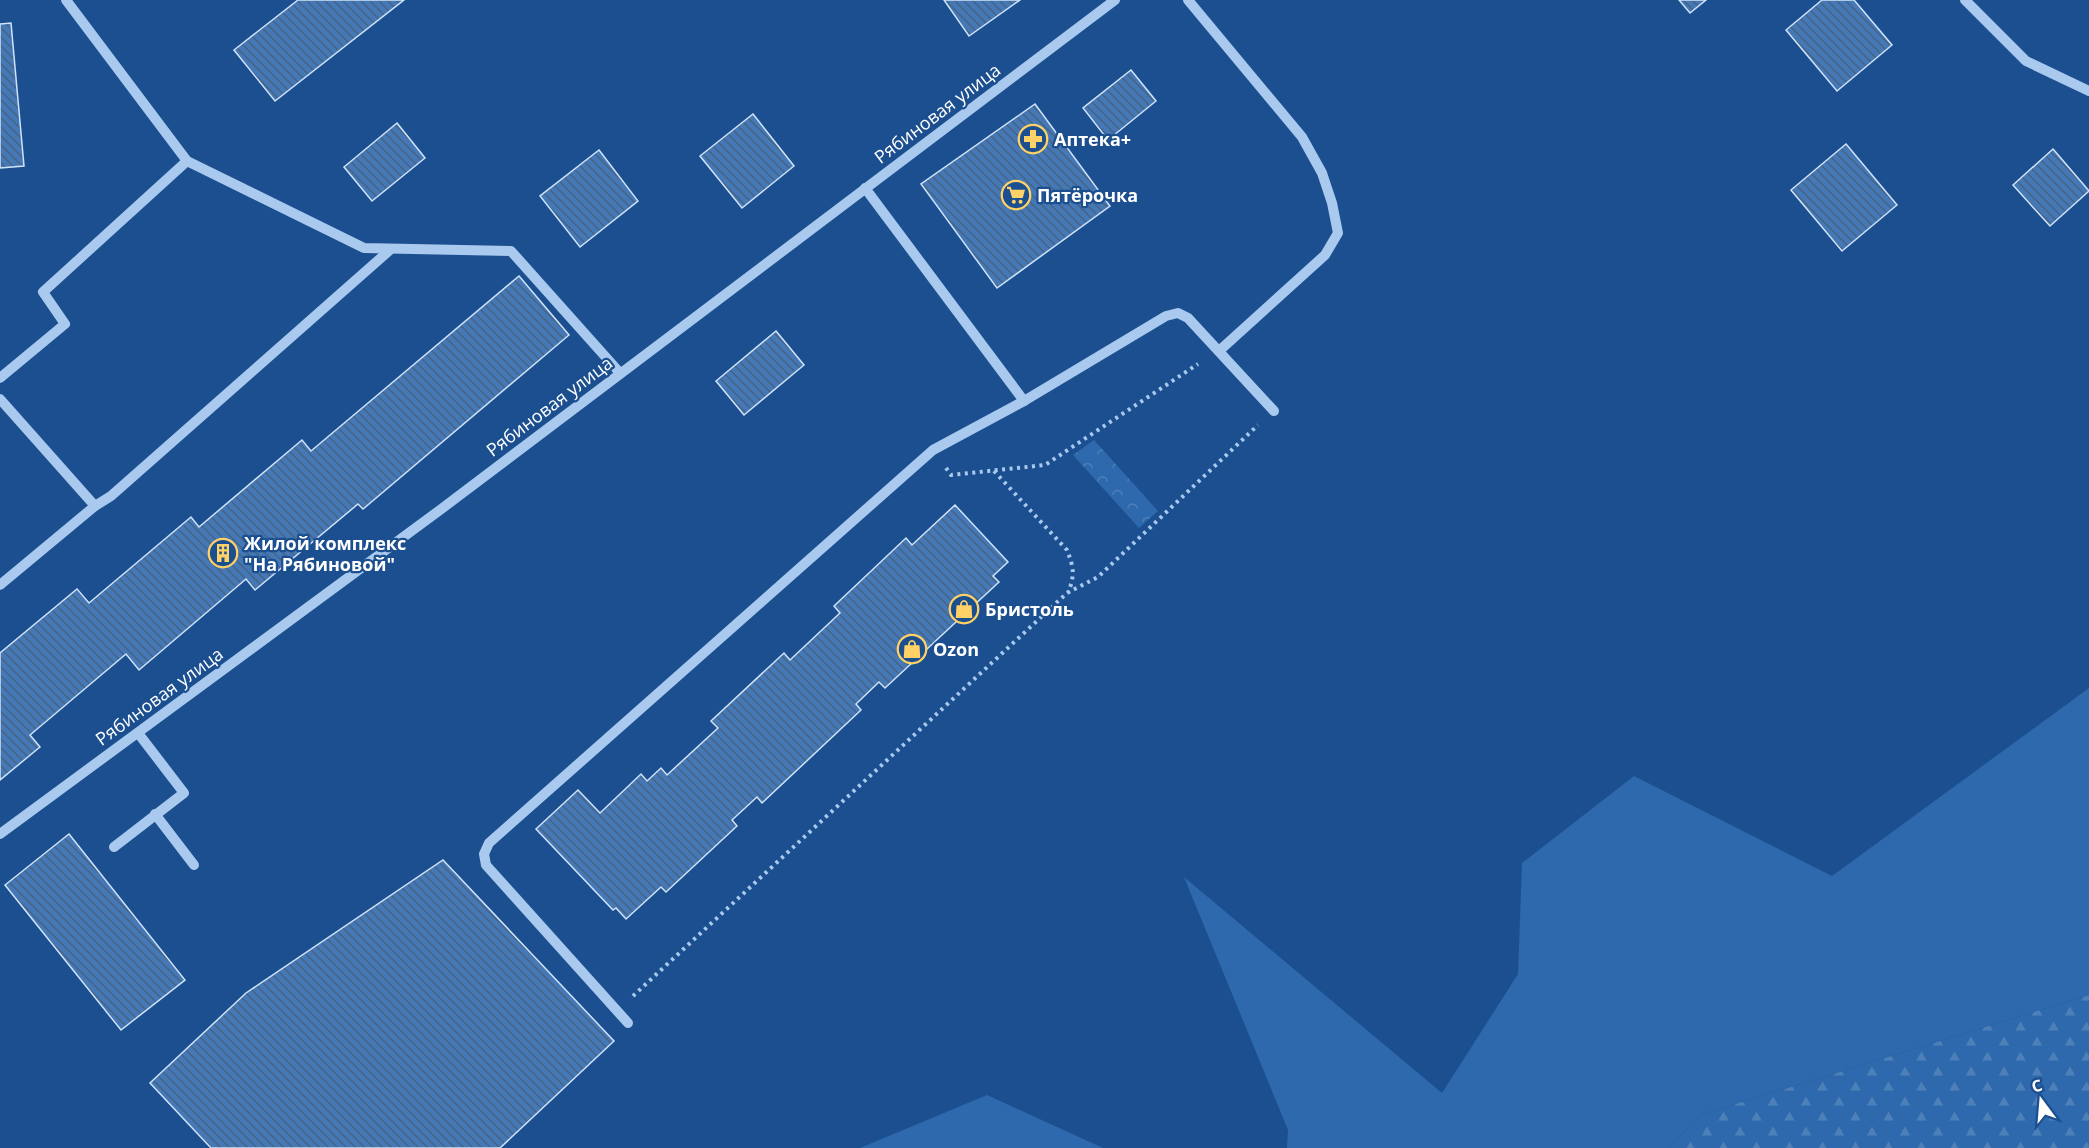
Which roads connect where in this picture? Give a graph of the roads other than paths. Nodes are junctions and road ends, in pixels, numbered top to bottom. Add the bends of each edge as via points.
1 (66, 0) edge
2 (1115, 0) edge
3 (1188, 0) edge
4 (1965, 0) edge
5 (2089, 91) edge
6 (187, 161) junction
7 (865, 188) junction
8 (391, 249) junction
9 (1219, 351) junction
10 (620, 374) junction
11 (0, 378) edge
12 (0, 399) edge
13 (1024, 401) junction
14 (1274, 411) dead end
15 (95, 506) junction
16 (0, 585) edge
17 (138, 733) junction
18 (155, 814) junction
19 (0, 834) edge
20 (114, 847) dead end
21 (194, 865) dead end
22 (628, 1023) dead end

1 - 6 street
2 - 7 street, Рябиновая улица
3 - 9 street via 1302,137 1322,173 1338,233 1325,255
4 - 5 street via 2026,61
6 - 8 street via 364,248
6 - 11 street via 43,292 65,324
7 - 10 street, Рябиновая улица
7 - 13 street
8 - 10 street via 511,251
8 - 15 street
9 - 13 street via 1188,318 1178,313 1166,316
9 - 14 street
10 - 17 street, Рябиновая улица
12 - 15 street
13 - 22 street via 933,450 489,843 484,854 486,865
15 - 16 street
17 - 18 street via 184,793
17 - 19 street, Рябиновая улица
18 - 20 street
18 - 21 street

